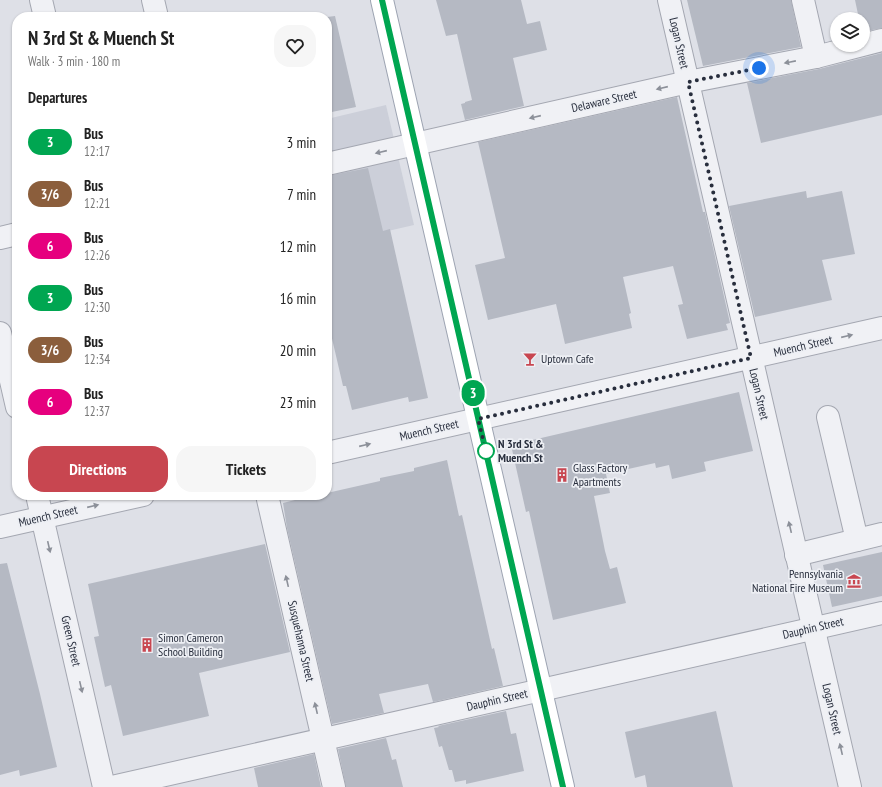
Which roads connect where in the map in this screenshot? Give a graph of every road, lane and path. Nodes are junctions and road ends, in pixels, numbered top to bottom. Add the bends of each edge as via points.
1 (41, 0) edge
2 (153, 0) edge
3 (382, 0) edge
4 (669, 0) edge
5 (803, 0) edge
6 (44, 12) edge
7 (156, 12) edge
8 (882, 40) edge
9 (816, 57) junction
10 (688, 82) junction
11 (416, 144) junction
12 (332, 163) edge
13 (12, 235) edge
14 (0, 238) edge
15 (882, 328) edge
16 (0, 332) edge
17 (751, 358) junction
18 (12, 385) edge
19 (828, 417) dead end
20 (478, 419) junction
21 (332, 452) edge
22 (38, 500) edge
23 (121, 500) edge
24 (268, 500) edge
25 (42, 518) junction
26 (0, 527) edge
27 (882, 534) edge
28 (857, 540) junction
29 (796, 555) junction
30 (882, 613) edge
31 (813, 628) junction
32 (541, 690) junction
33 (323, 740) junction
34 (104, 787) edge
35 (112, 787) edge
36 (334, 787) edge
37 (563, 787) edge
38 (850, 787) edge

1 - 6 street
2 - 7 street
3 - 11 main road
4 - 10 street, Logan Street
5 - 9 street
8 - 9 street, Delaware Street
9 -> 10 street, Delaware Street
10 -> 11 street, Delaware Street
10 - 17 street, Logan Street
11 -> 12 street, Delaware Street
11 - 20 main road
13 - 14 street
17 -> 15 street, Muench Street
16 - 18 street
17 - 20 street, Muench Street
29 -> 17 street, Logan Street
19 - 28 street
21 -> 20 street, Muench Street
20 - 32 main road
22 - 25 street, Green Street
25 -> 23 street, Muench Street
33 -> 24 street, Susquehanna Street
25 - 26 street, Muench Street
25 -> 34 street, Green Street
27 - 28 street
28 - 29 street
29 - 31 street, Logan Street
30 - 31 street, Dauphin Street
31 - 32 street, Dauphin Street
38 -> 31 street, Logan Street
32 - 33 street, Dauphin Street
32 - 37 main road
33 - 35 street, Dauphin Street
33 - 36 street, Susquehanna Street

